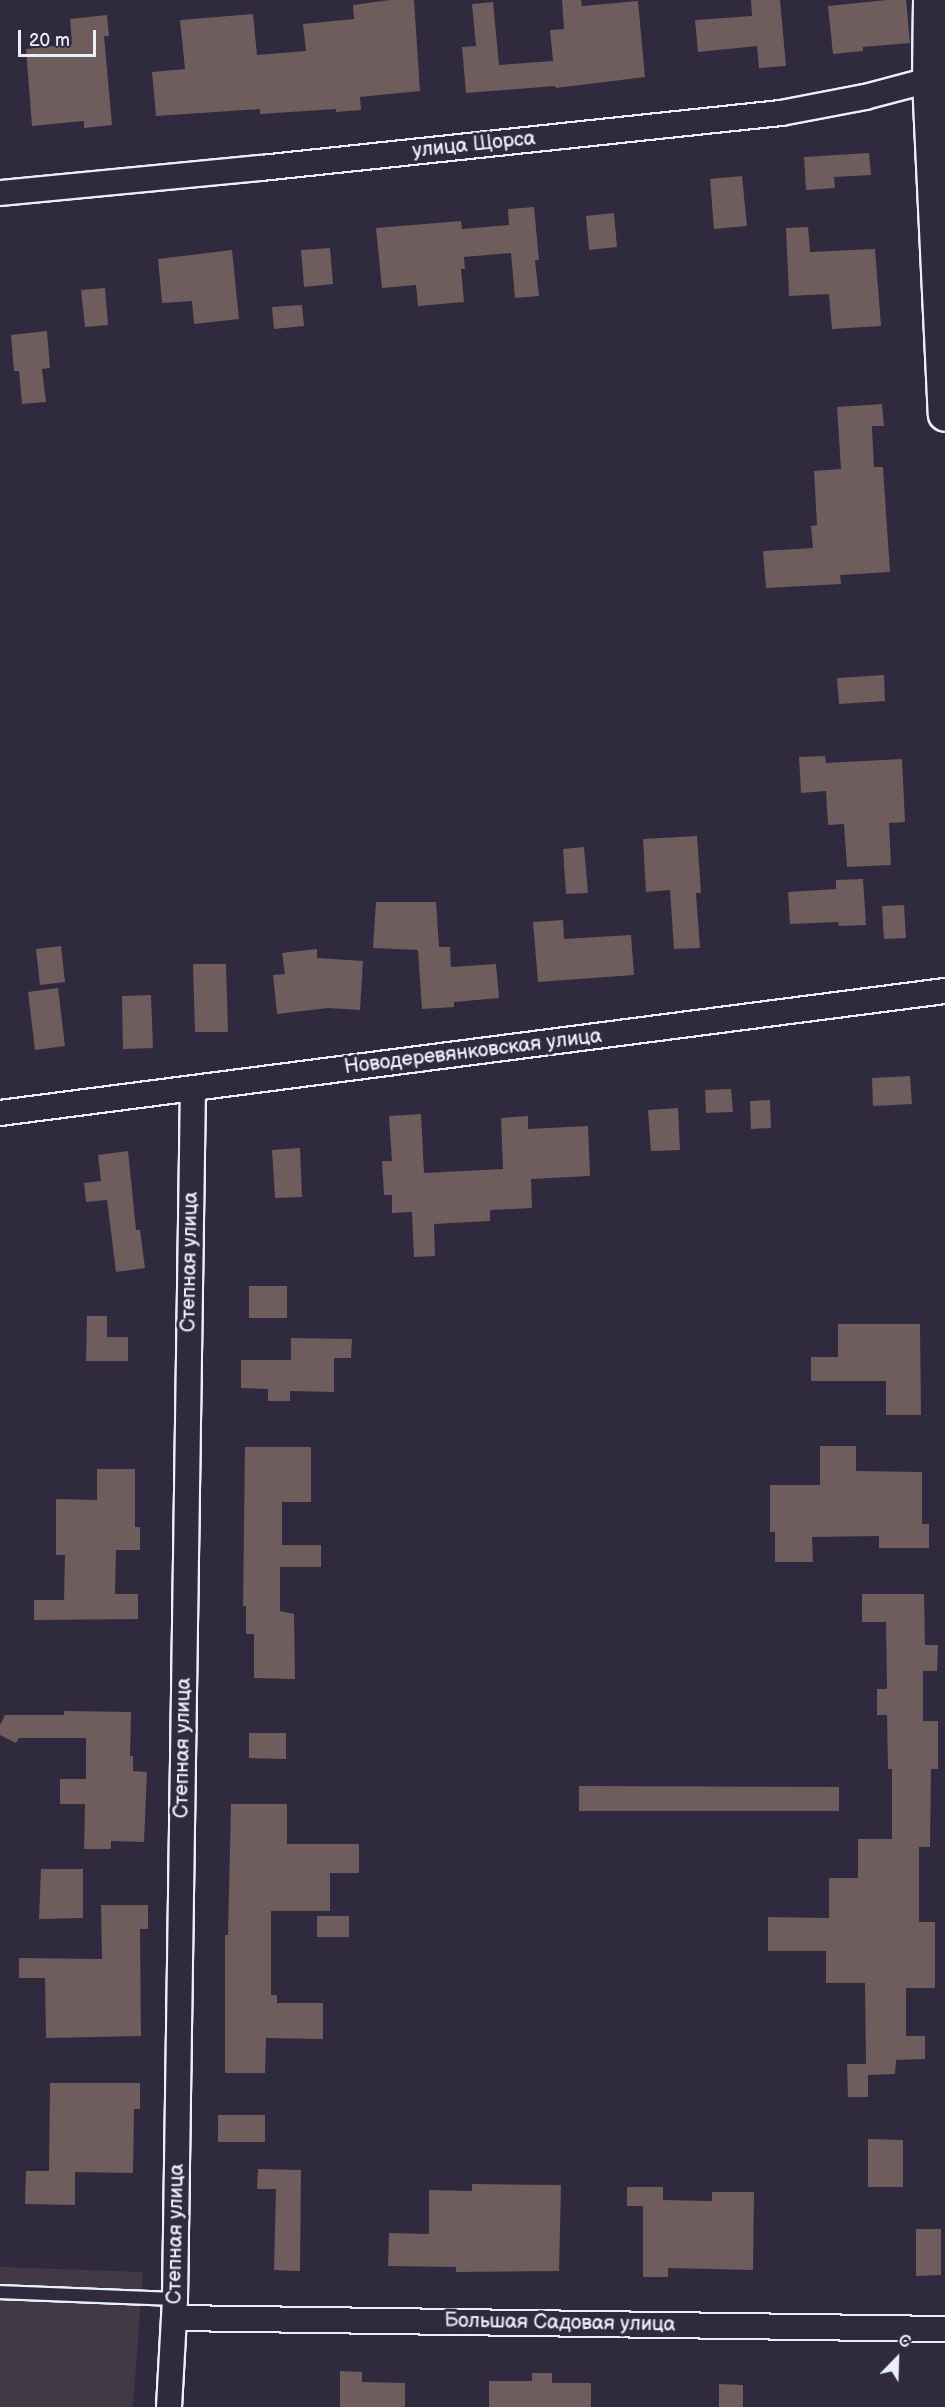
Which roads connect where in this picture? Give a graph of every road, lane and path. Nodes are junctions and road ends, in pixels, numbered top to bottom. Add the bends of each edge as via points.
1 (930, 0) edge
2 (937, 78) edge
3 (0, 193) edge
4 (945, 414) edge
5 (945, 991) edge
6 (193, 1089) junction
7 (0, 1113) edge
8 (0, 2292) edge
9 (175, 2308) junction
10 (945, 2329) edge
11 (169, 2407) edge

1 - 2 main road
2 - 3 street, улица Щорса via 865,97 782,112
2 - 4 main road
5 - 6 street, Новодеревянковская улица
6 - 7 street, Новодеревянковская улица
6 - 9 street, Степная улица
8 - 9 lane
9 - 10 street, Большая Садовая улица
9 - 11 street, Степная улица

